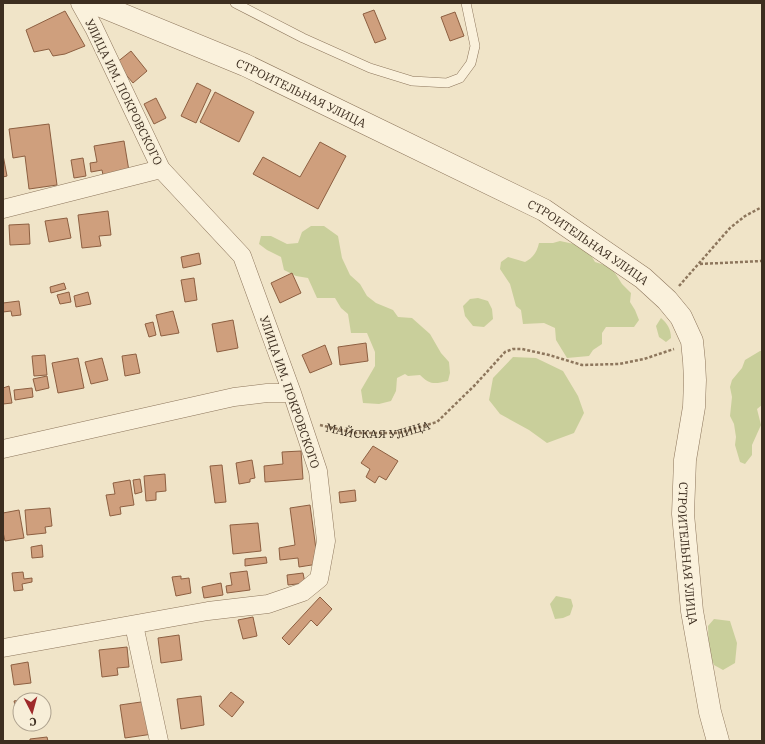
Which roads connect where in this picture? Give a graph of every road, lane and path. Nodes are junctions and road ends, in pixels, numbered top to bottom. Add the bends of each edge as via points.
1 (80, 3) edge
2 (94, 3) edge
3 (236, 3) edge
4 (466, 3) edge
5 (161, 169) junction
6 (762, 207) edge
7 (3, 209) edge
8 (762, 261) edge
9 (699, 264) junction
10 (667, 300) junction
11 (692, 341) junction
12 (292, 392) junction
13 (314, 424) dead end
14 (3, 449) edge
15 (134, 625) junction
16 (3, 648) edge
17 (159, 741) edge
18 (718, 741) edge

1 - 5 street, УЛИЦА ИМ. ПОКРОВСКОГО
2 - 10 street, СТРОИТЕЛЬНАЯ УЛИЦА via 245,65 544,210 643,278
3 - 4 lane via 303,38 370,68 412,81 447,83 460,78 472,63 475,46
5 - 7 street
5 - 12 street, УЛИЦА ИМ. ПОКРОВСКОГО via 242,256
6 - 9 path via 730,228
8 - 9 path
9 - 10 path
10 - 11 street, СТРОИТЕЛЬНАЯ УЛИЦА via 681,317
11 - 13 path, МАЙСКАЯ УЛИЦА via 668,352 619,364 582,365 529,350 513,349 505,352 437,422 399,433 355,433
11 - 18 street, СТРОИТЕЛЬНАЯ УЛИЦА via 694,407 685,460 683,514 692,611 710,712
12 - 14 street via 234,397
12 - 15 street, УЛИЦА ИМ. ПОКРОВСКОГО via 318,472 326,541 320,579 303,592 268,604 208,611
15 - 16 street, УЛИЦА ИМ. ПОКРОВСКОГО
15 - 17 street

